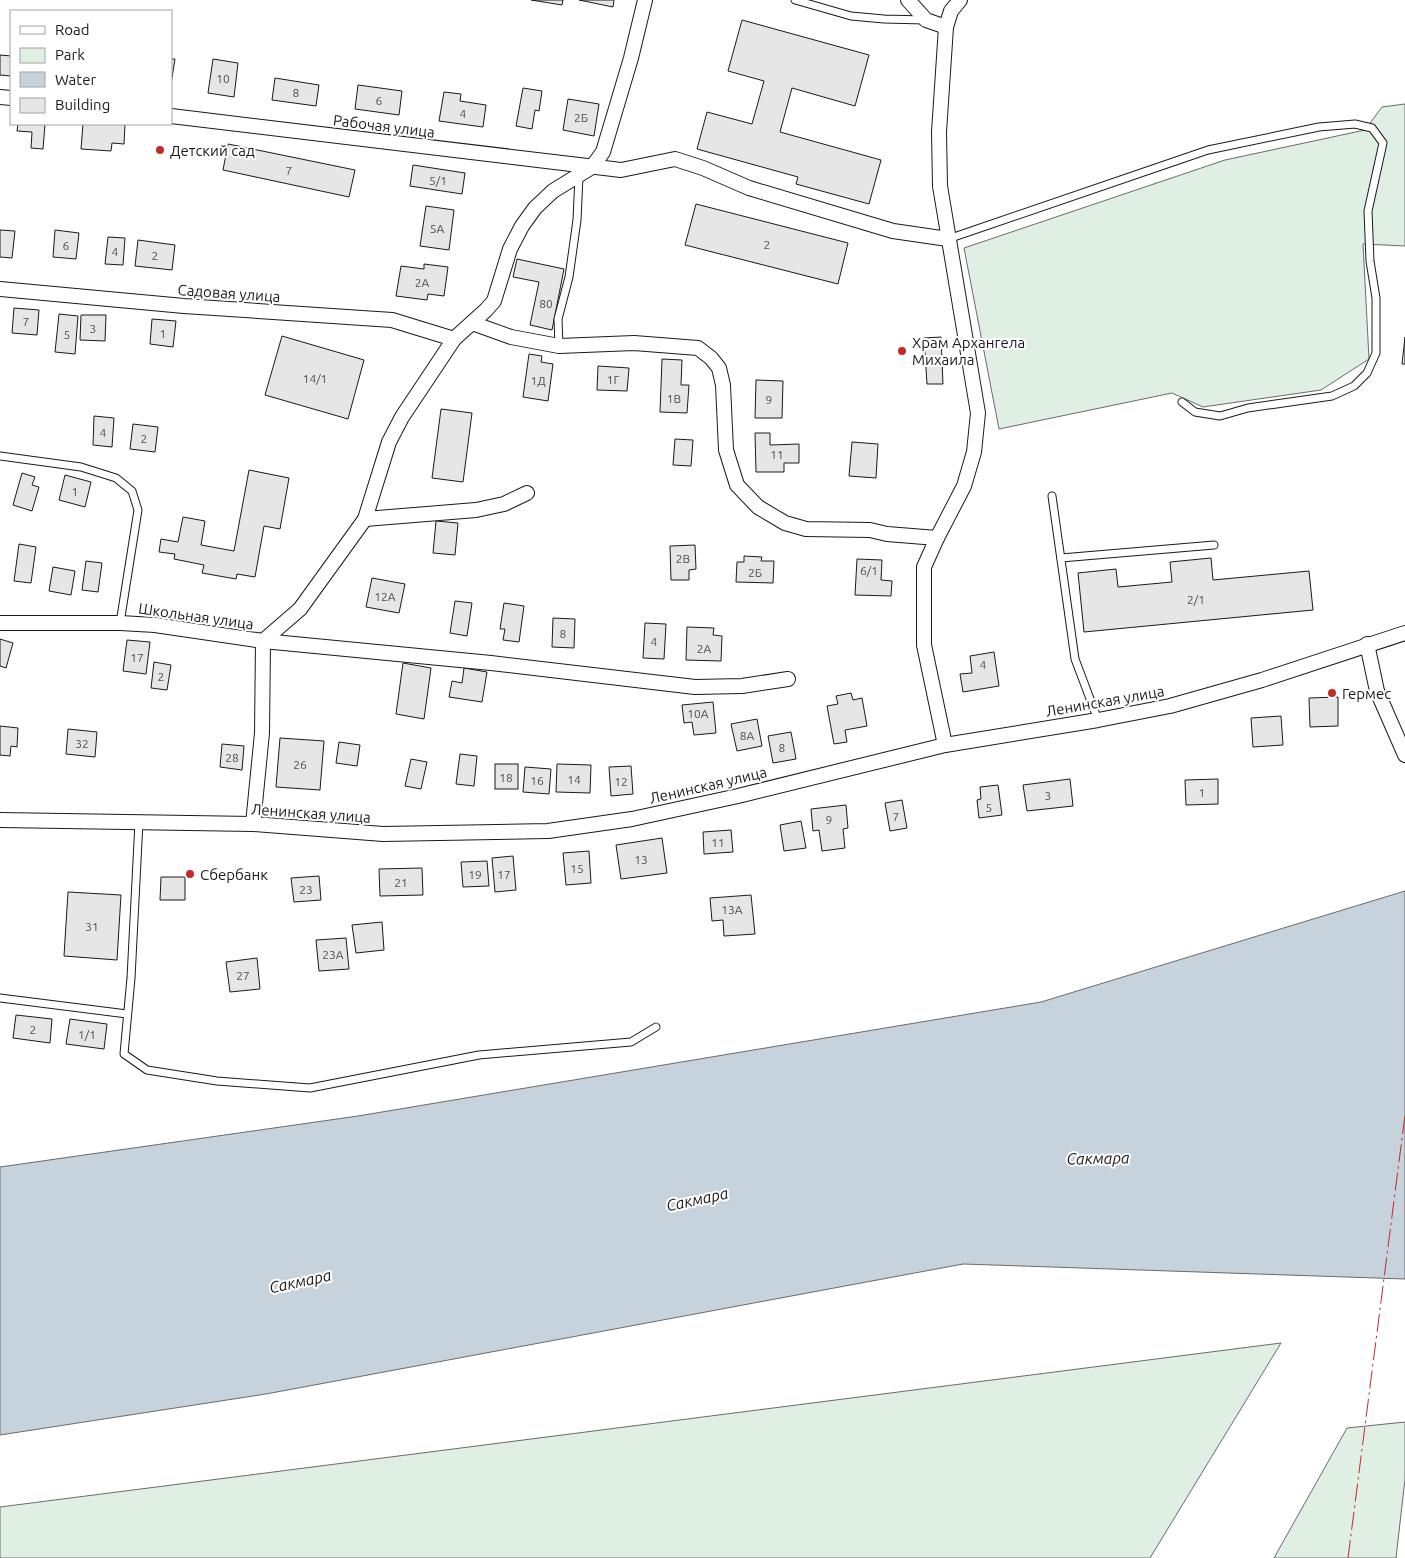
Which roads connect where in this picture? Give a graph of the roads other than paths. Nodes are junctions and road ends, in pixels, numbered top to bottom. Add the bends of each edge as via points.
1 (645, 0) edge
2 (795, 0) edge
3 (908, 0) edge
4 (960, 0) edge
5 (926, 20) junction
6 (946, 27) junction
7 (172, 116) edge
8 (592, 167) junction
9 (579, 175) junction
10 (948, 239) junction
11 (0, 289) edge
12 (472, 323) junction
13 (454, 339) junction
14 (558, 346) junction
15 (1182, 402) dead end
16 (0, 456) edge
17 (527, 493) dead end
18 (1052, 496) dead end
19 (365, 519) junction
20 (937, 538) junction
21 (1214, 545) dead end
22 (1061, 558) junction
23 (0, 622) edge
24 (120, 622) junction
25 (1405, 632) edge
26 (263, 641) junction
27 (1367, 644) junction
28 (788, 679) dead end
29 (1098, 720) junction
30 (945, 745) junction
31 (1405, 755) edge
32 (0, 820) edge
33 (139, 822) junction
34 (252, 824) junction
35 (0, 998) edge
36 (128, 1014) junction
37 (656, 1027) dead end

1 - 8 street via 603,152
2 - 5 lane via 851,16
3 - 5 street
4 - 6 street via 951,11
5 - 6 street
6 - 10 street via 939,132 940,186
7 - 8 street, Рабочая улица
8 - 9 street
8 - 10 street, Рабочая улица via 620,170 675,159 749,188 893,231
9 - 12 street via 534,208 510,250 494,301
9 - 14 lane via 577,220 569,277 558,319
10 - 15 lane via 1208,150 1319,127 1355,124 1372,128 1383,143 1368,211 1376,298 1376,353 1367,373 1354,386 1332,396 1248,408 1220,416 1195,412
10 - 20 street via 978,413 974,452 964,486
11 - 13 street, Садовая улица via 392,320
12 - 13 street
12 - 14 street via 511,337
13 - 19 street via 389,442
14 - 20 street via 634,343 698,348 719,368 723,385 726,450 737,485 758,507 785,523 806,529 870,530
16 - 24 lane via 81,467 116,478 132,491 138,510
17 - 19 street via 504,504 476,510
18 - 22 lane
19 - 26 street via 300,608
20 - 30 street via 924,567 924,645
21 - 22 lane
22 - 29 lane via 1075,659
23 - 24 street, Школьная улица
24 - 26 street, Школьная улица
25 - 27 street, Ленинская улица
26 - 28 street via 491,663 695,688 742,686
26 - 34 street, Школьная улица via 262,733
27 - 29 street, Ленинская улица via 1262,680 1170,706
27 - 31 street via 1377,691
29 - 30 street, Ленинская улица
30 - 34 street, Ленинская улица via 632,820 548,831 383,834
32 - 33 street, Ленинская улица
33 - 34 street, Ленинская улица
33 - 36 lane
35 - 36 lane
36 - 37 lane via 124,1054 146,1070 216,1081 310,1088 478,1055 631,1042

